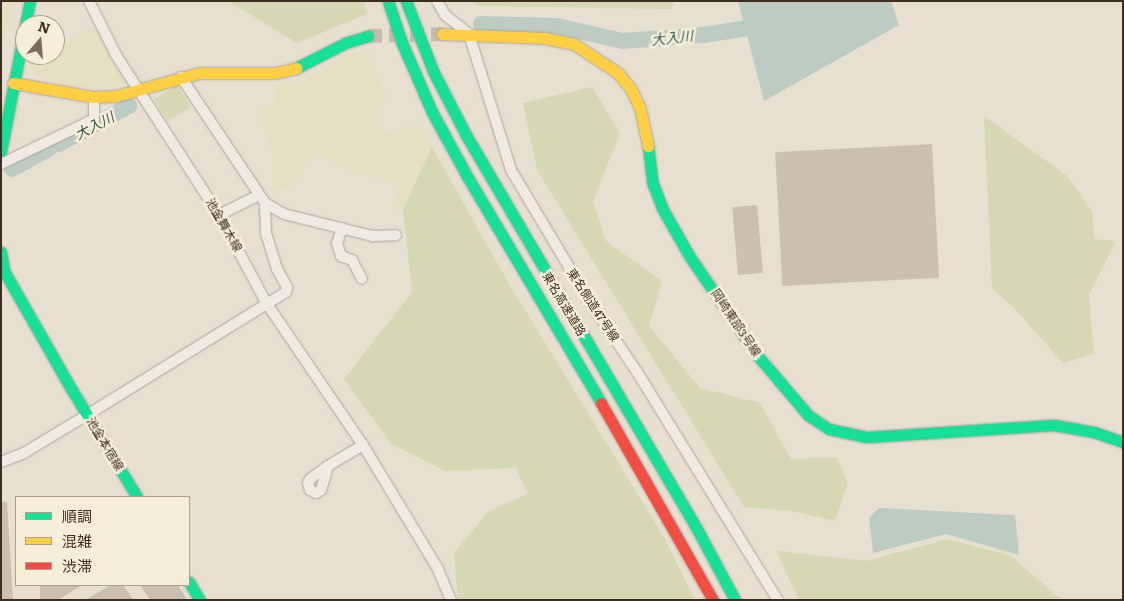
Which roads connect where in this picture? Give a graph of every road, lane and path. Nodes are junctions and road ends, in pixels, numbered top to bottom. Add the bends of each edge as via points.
1 (30, 1) edge
2 (89, 1) edge
3 (388, 1) edge
4 (406, 1) edge
5 (437, 1) edge
6 (442, 34) tunnel mouth
7 (469, 34) junction
8 (368, 36) tunnel mouth
9 (181, 77) junction
10 (13, 82) junction
11 (139, 88) junction
12 (94, 97) junction
13 (1, 151) edge
14 (1, 164) edge
15 (262, 199) junction
16 (219, 214) junction
17 (342, 228) junction
18 (396, 235) dead end
19 (1, 252) edge
20 (3, 272) edge
21 (362, 279) dead end
22 (267, 304) junction
23 (87, 415) junction
24 (1123, 442) edge
25 (363, 445) junction
26 (1, 462) edge
27 (328, 466) dead end
28 (136, 496) edge
29 (190, 584) edge
30 (200, 600) edge
31 (451, 600) edge
32 (713, 600) edge
33 (735, 600) edge
34 (778, 600) edge

1 - 10 main road
2 - 11 street, 池金舞木線 via 116,55
3 - 32 main road, 東名高速道路 via 432,112 458,160
4 - 33 main road, 東名高速道路 via 433,71 466,135 697,528
5 - 7 street via 445,14
6 - 7 main road, 岡崎東部3号線
7 - 24 main road, 岡崎東部3号線 via 545,38 574,44 618,73 640,108 653,184 662,208 686,249 757,355 808,415 829,429 867,436 1054,425 1094,432
7 - 34 street, 東名側道47号線 via 511,170 590,302
8 - 9 main road via 345,43 293,70 275,73 217,72
9 - 11 main road
9 - 15 street
10 - 12 main road
10 - 13 main road
11 - 12 main road via 116,96
11 - 16 street, 池金舞木線
12 - 14 street via 94,119
15 - 16 street
15 - 17 street via 284,214
15 - 22 street via 266,234 277,269 287,287 286,292
16 - 22 street, 池金舞木線
17 - 18 street via 372,236
17 - 21 street via 337,243 342,256 352,260
19 - 20 main road
20 - 23 main road, 池金本宿線
22 - 23 street
22 - 25 street, 池金舞木線
23 - 26 street via 24,453
23 - 28 main road, 池金本宿線
25 - 27 street
25 - 31 street, 池金舞木線 via 437,567
29 - 30 main road

